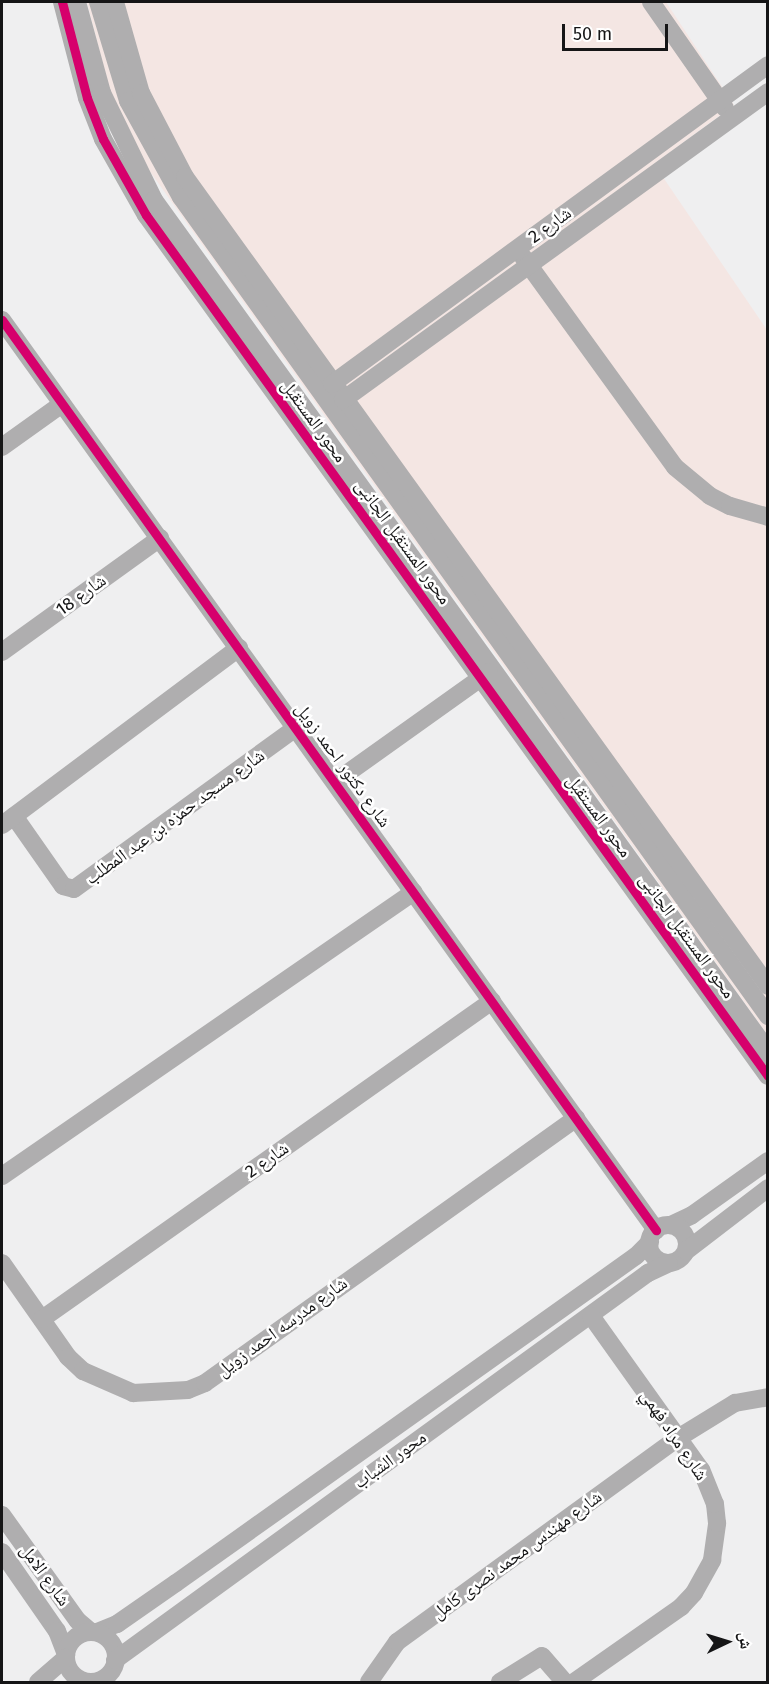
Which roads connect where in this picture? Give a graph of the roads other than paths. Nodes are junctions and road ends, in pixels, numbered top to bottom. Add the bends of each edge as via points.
1 (62, 2) edge
2 (77, 2) edge
3 (98, 2) edge
4 (115, 2) edge
5 (651, 2) edge
6 (768, 65) edge
7 (768, 92) edge
8 (719, 100) junction
9 (732, 117) junction
10 (517, 248) junction
11 (530, 266) junction
12 (2, 320) edge
13 (332, 384) junction
14 (343, 400) junction
15 (62, 404) junction
16 (2, 447) edge
17 (768, 517) edge
18 (160, 538) junction
19 (239, 648) junction
20 (2, 652) edge
21 (510, 657) junction
22 (487, 673) junction
23 (296, 728) junction
24 (335, 782) junction
25 (8, 821) edge
26 (413, 892) junction
27 (768, 986) edge
28 (492, 1001) junction
29 (768, 1016) edge
30 (768, 1051) edge
31 (768, 1076) edge
32 (576, 1118) junction
33 (768, 1161) edge
34 (2, 1176) edge
35 (768, 1188) edge
36 (659, 1232) junction
37 (686, 1251) junction
38 (2, 1263) edge
39 (669, 1263) junction
40 (591, 1316) junction
41 (42, 1319) junction
42 (768, 1397) edge
43 (678, 1438) junction
44 (2, 1515) edge
45 (2, 1552) edge
46 (94, 1632) junction
47 (66, 1657) junction
48 (115, 1662) junction
49 (89, 1682) edge
50 (38, 1683) edge
51 (123, 1683) edge
52 (369, 1683) edge
53 (500, 1683) edge
54 (566, 1683) edge
55 (574, 1683) edge

1 - 22 street, محور المستقبل الجانبى via 87,98 108,149 146,215
2 - 22 street, محور المستقبل via 102,93 154,200
3 - 21 street, محور المستقبل via 118,75 161,166
4 - 13 street, محور المستقبل الجانبى via 141,93 162,140
5 - 8 street
6 - 8 street, شارع 2
7 - 9 street, شارع 2
8 - 9 street
8 - 10 street, شارع 2
9 - 11 street, شارع 2
10 - 11 street
10 - 13 street, شارع 2
11 - 14 street, شارع 2
11 - 17 street via 675,467 710,496
12 - 15 street, شارع دكتور احمد زويل
13 - 14 street, محور المستقبل الجانبى
14 - 27 street, محور المستقبل الجانبى
15 - 16 street
15 - 18 street, شارع دكتور احمد زويل
18 - 19 street, شارع دكتور احمد زويل
18 - 20 street, شارع 18
19 - 23 street, شارع دكتور احمد زويل
19 - 25 street
21 - 22 street
21 - 29 street, محور المستقبل
22 - 24 street
22 - 30 street, محور المستقبل
22 - 31 street, محور المستقبل الجانبى
23 - 24 street, شارع دكتور احمد زويل
23 - 25 street, شارع مسجد حمزه بن عبد المطلب via 74,889 63,886
24 - 26 street, شارع دكتور احمد زويل
26 - 28 street, شارع دكتور احمد زويل
26 - 34 street
28 - 32 street, شارع دكتور احمد زويل
28 - 41 street, شارع 2
32 - 36 street, شارع دكتور احمد زويل
32 - 41 street, شارع مدرسه احمد زويل via 205,1383 188,1390 133,1394 99,1381 68,1357
33 - 36 street, محور الشباب via 692,1215
35 - 37 street
36 - 37 street via 683,1232
36 - 39 street via 656,1258
36 - 46 street, محور الشباب via 636,1256 176,1583 117,1624
37 - 39 street
38 - 41 street, شارع مدرسه احمد زويل
39 - 40 street, محور الشباب via 648,1273
40 - 43 street, شارع مراد فهمي
40 - 48 street, محور الشباب
42 - 43 street, شارع مهندس محمد نصرى كامل via 735,1403
43 - 52 street, شارع مهندس محمد نصرى كامل via 397,1642
43 - 55 street, شارع مراد فهمي via 701,1470 715,1504 717,1533 712,1560 681,1606
44 - 46 street, شارع الامل via 78,1621
45 - 47 street, شارع الامل via 57,1631
46 - 47 street via 73,1638
46 - 48 street via 111,1643
47 - 49 street via 70,1671
47 - 50 street
48 - 49 street via 106,1676
48 - 51 street
53 - 54 street via 542,1656

